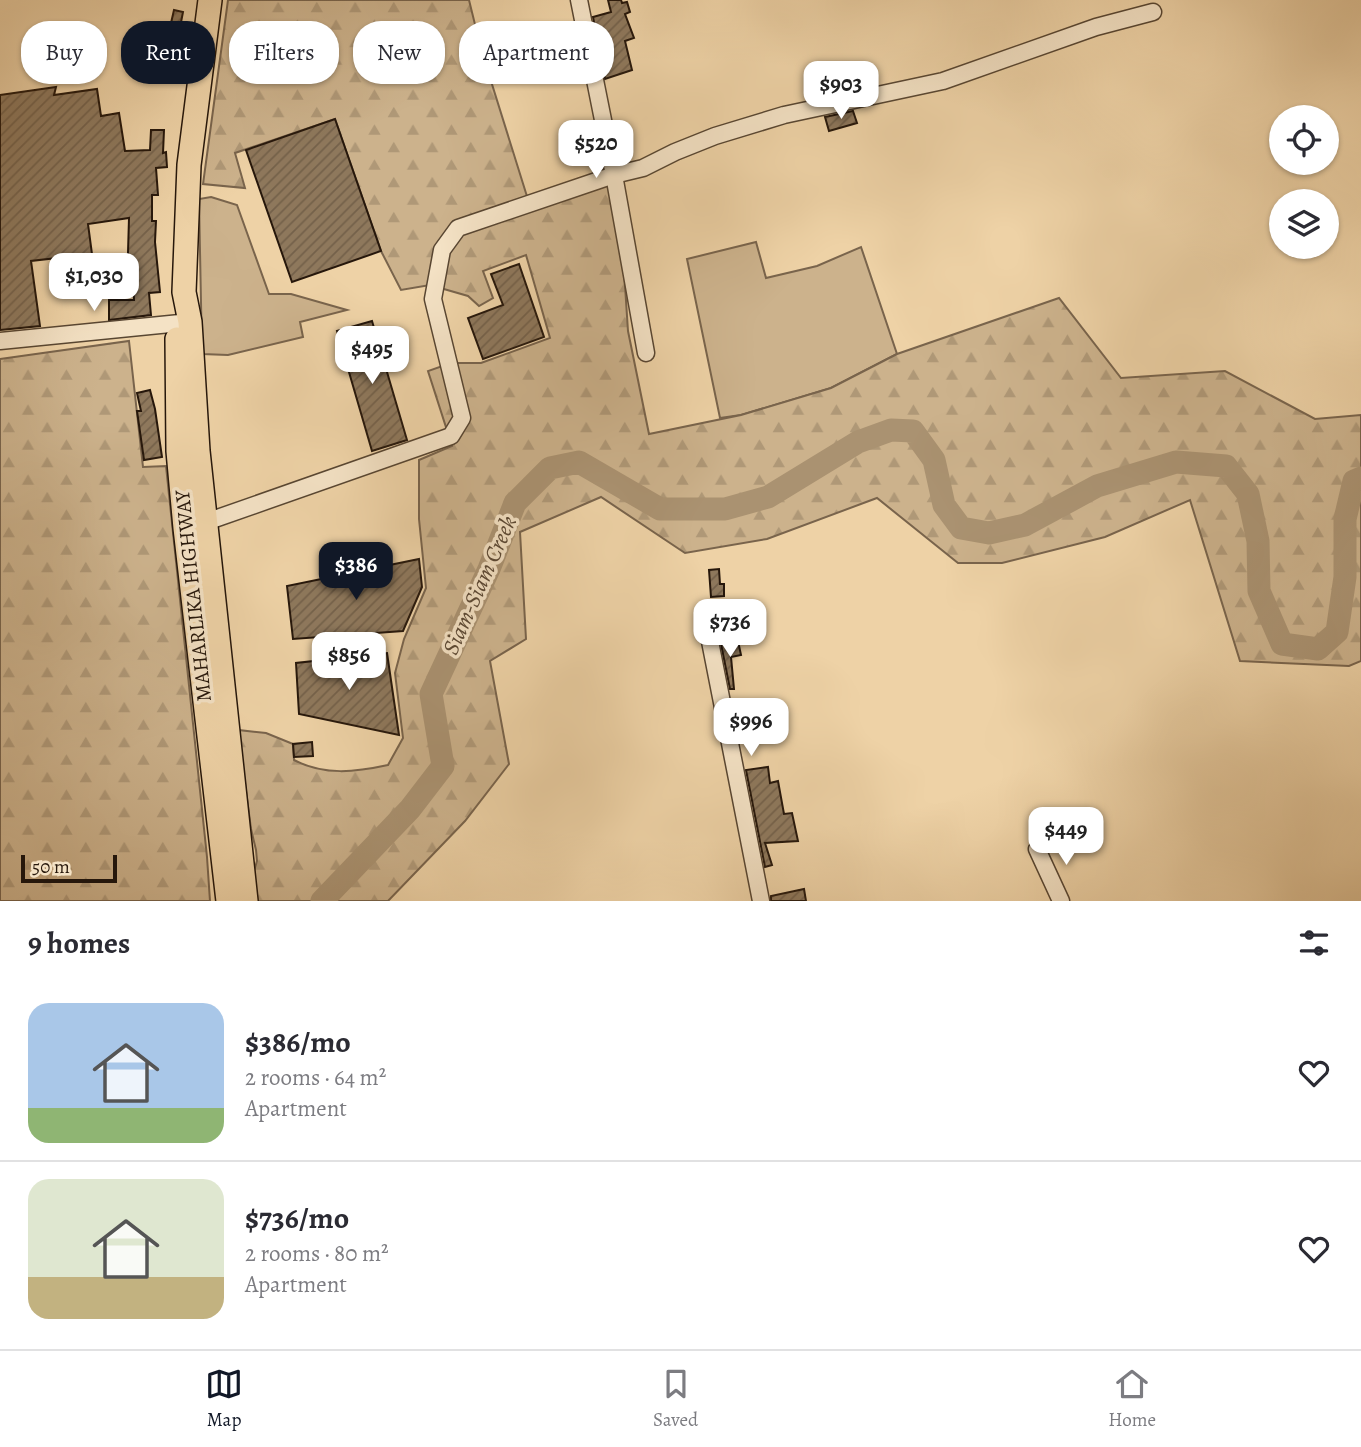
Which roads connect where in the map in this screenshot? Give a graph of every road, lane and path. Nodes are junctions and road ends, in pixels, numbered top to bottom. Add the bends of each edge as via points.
1 (209, 0) edge
2 (579, 0) edge
3 (1153, 12) dead end
4 (614, 176) junction
5 (183, 322) junction
6 (0, 341) edge
7 (646, 353) dead end
8 (205, 522) junction
9 (706, 621) dead end
10 (1037, 849) dead end
11 (237, 899) edge
12 (761, 901) edge
13 (1061, 901) edge

1 - 5 highway, MAHARLIKA HIGHWAY via 189,165
2 - 4 street
3 - 4 street via 1096,27 943,81 761,122
4 - 7 street
4 - 8 street via 458,228 442,250 433,299 463,418 451,436
5 - 6 street
5 - 8 highway, MAHARLIKA HIGHWAY
5 - 11 highway, MAHARLIKA HIGHWAY via 178,451 185,528
8 - 11 highway, MAHARLIKA HIGHWAY
9 - 12 street
10 - 13 street

